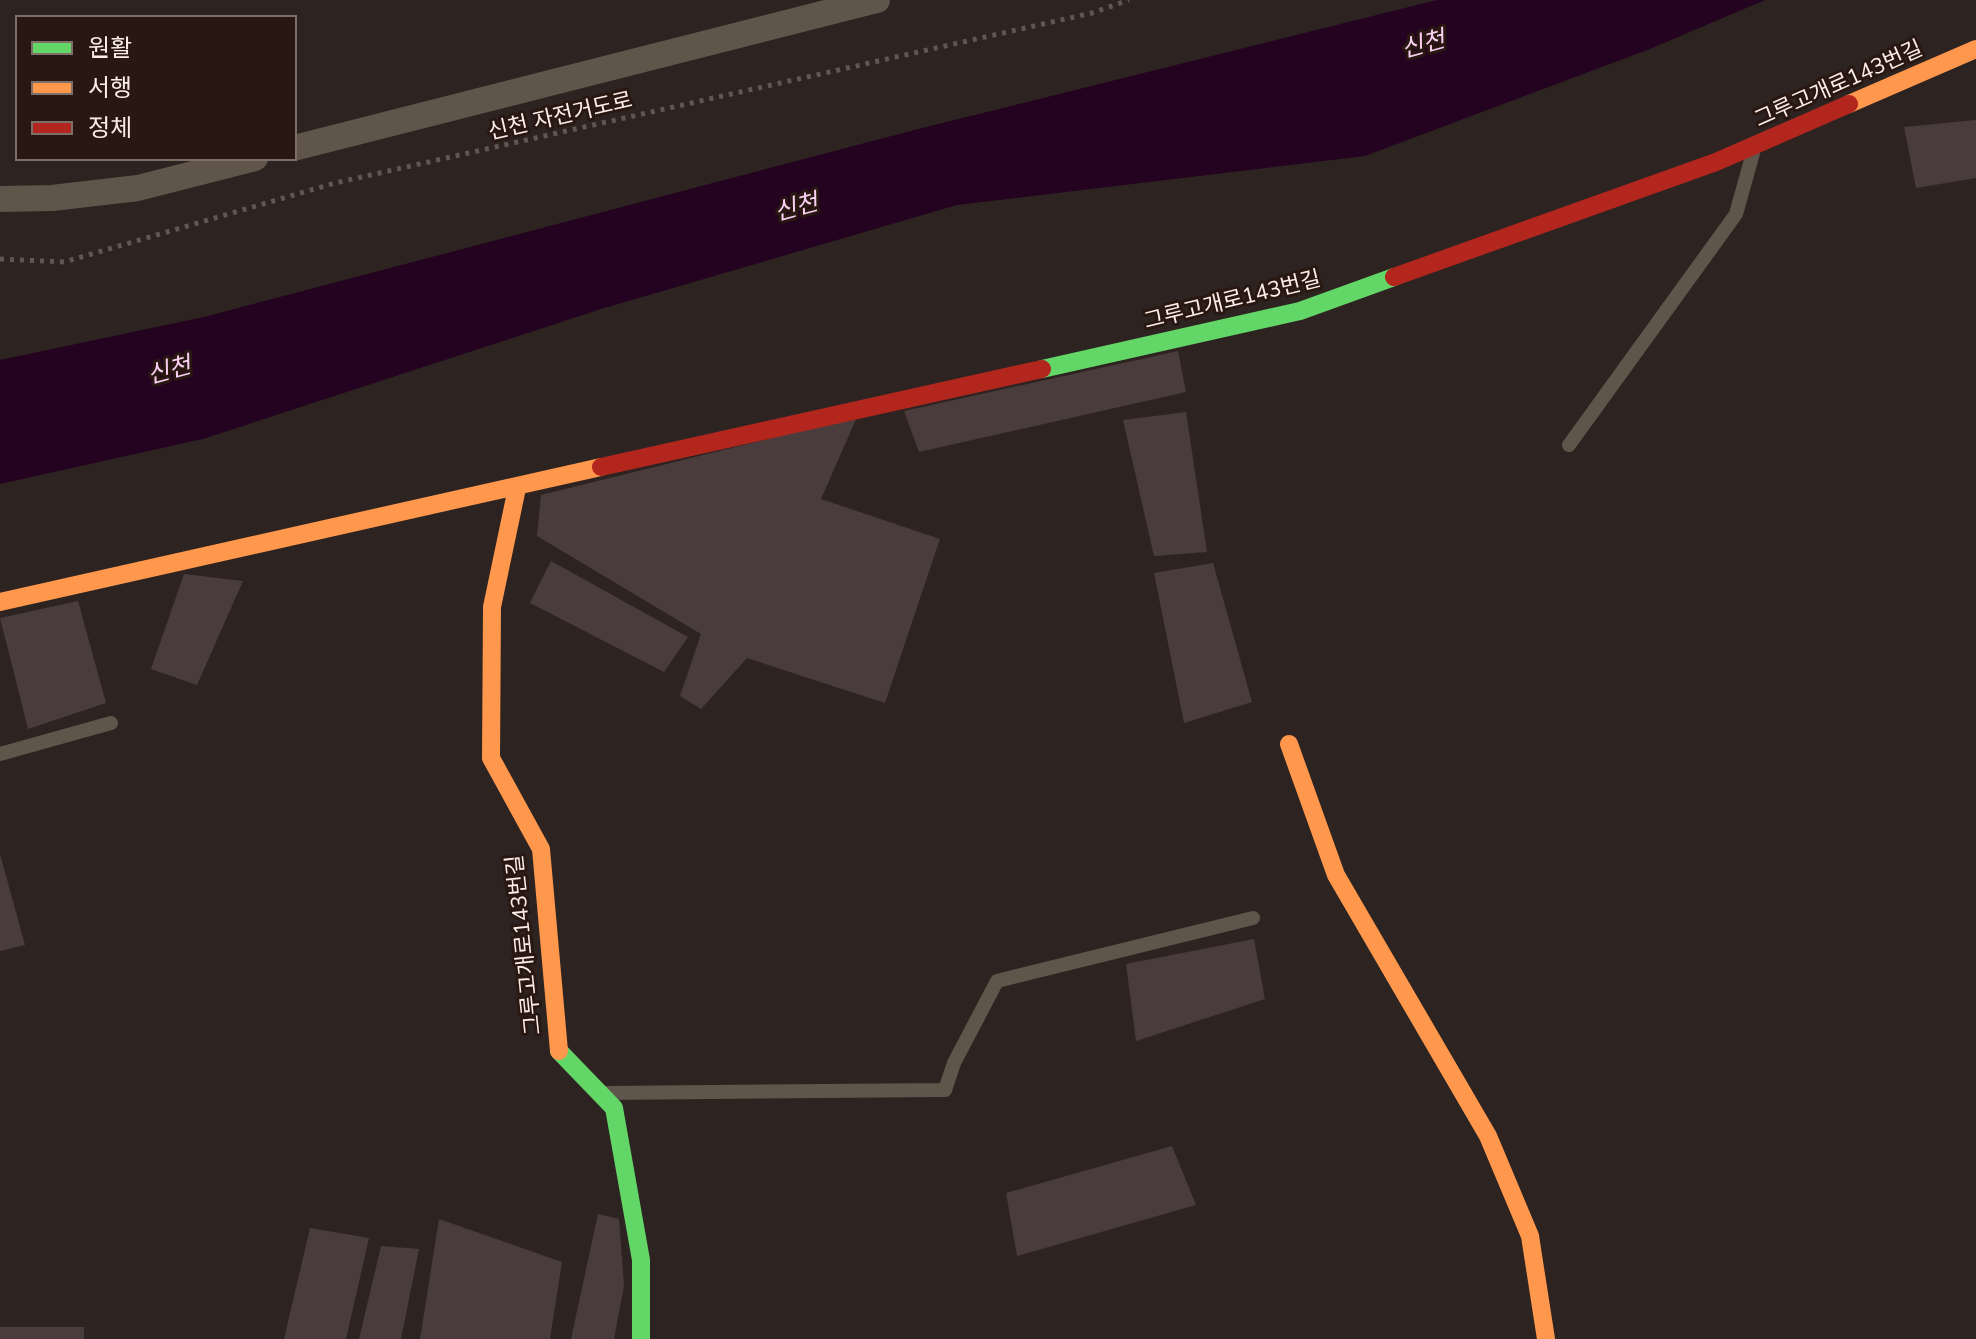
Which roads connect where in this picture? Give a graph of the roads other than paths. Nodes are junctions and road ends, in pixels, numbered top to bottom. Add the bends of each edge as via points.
1 (877, 0) edge
2 (1976, 49) edge
3 (1755, 145) junction
4 (296, 147) edge
5 (247, 160) edge
6 (0, 199) edge
7 (1569, 445) dead end
8 (517, 488) junction
9 (0, 602) edge
10 (111, 723) dead end
11 (1289, 744) dead end
12 (0, 754) edge
13 (1253, 918) dead end
14 (599, 1093) junction
15 (641, 1339) edge
16 (1546, 1339) edge

1 - 4 street
2 - 3 street, 그루고개로143번길
3 - 7 lane via 1736,214
3 - 8 street, 그루고개로143번길 via 1300,311
5 - 6 street via 138,188
8 - 9 street, 그루고개로143번길
8 - 14 street, 그루고개로143번길 via 492,607 491,758 541,849 558,1050
10 - 12 lane
11 - 16 street via 1336,875 1488,1136 1530,1236
13 - 14 lane via 997,981 945,1090
14 - 15 street, 그루고개로143번길 via 614,1108 638,1245

